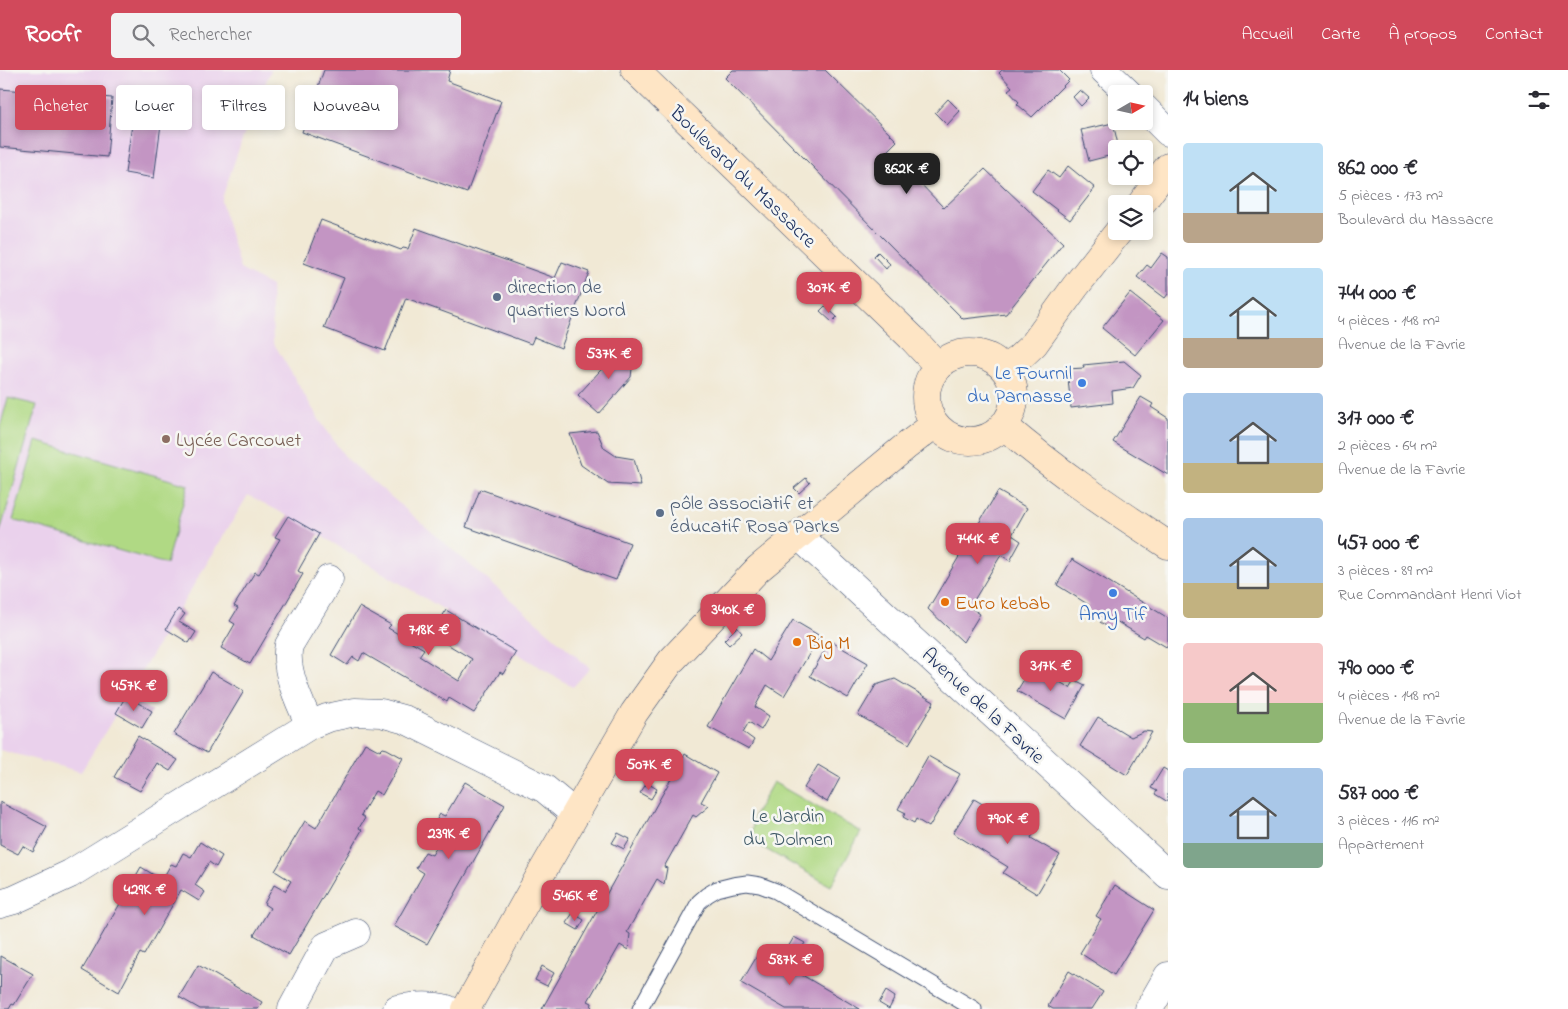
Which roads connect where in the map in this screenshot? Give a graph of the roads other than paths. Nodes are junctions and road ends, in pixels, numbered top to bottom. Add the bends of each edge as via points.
1 (635, 70) edge
2 (1104, 70) edge
3 (1120, 85) edge
4 (1153, 117) edge
5 (1168, 132) edge
6 (1168, 168) edge
7 (1147, 195) edge
8 (1112, 240) edge
9 (938, 366) junction
10 (1004, 369) junction
11 (935, 424) junction
12 (1003, 425) junction
13 (799, 536) junction
14 (1168, 545) edge
15 (329, 579) dead end
16 (310, 725) junction
17 (575, 814) junction
18 (1168, 874) edge
19 (0, 904) edge
20 (356, 933) dead end
21 (1168, 976) edge
22 (292, 1009) edge
23 (397, 1009) edge
24 (447, 1009) edge
25 (466, 1009) edge
26 (640, 1009) edge
27 (974, 1009) edge
28 (1149, 1009) edge

1 - 9 street, Boulevard du Massacre
2 - 3 street
4 - 5 street
6 - 7 street
8 - 10 street via 1034,344
9 - 10 street via 953,356 971,353 989,357
9 - 11 street via 929,380 926,394 928,410
10 - 12 street via 1011,382 1013,397 1011,412
11 - 12 street via 950,437 969,441 988,437
11 - 13 street
12 - 14 street via 1077,483
13 - 17 street via 758,569 671,661 634,713
13 - 18 street, Avenue de la Favrie
15 - 16 street via 287,653 298,698
16 - 17 street via 355,712 381,713 399,718 545,789
16 - 19 street via 70,874
17 - 25 street
20 - 22 street via 326,946
21 - 28 street
23 - 24 street
26 - 27 lane via 700,902 717,889 747,883 776,891

